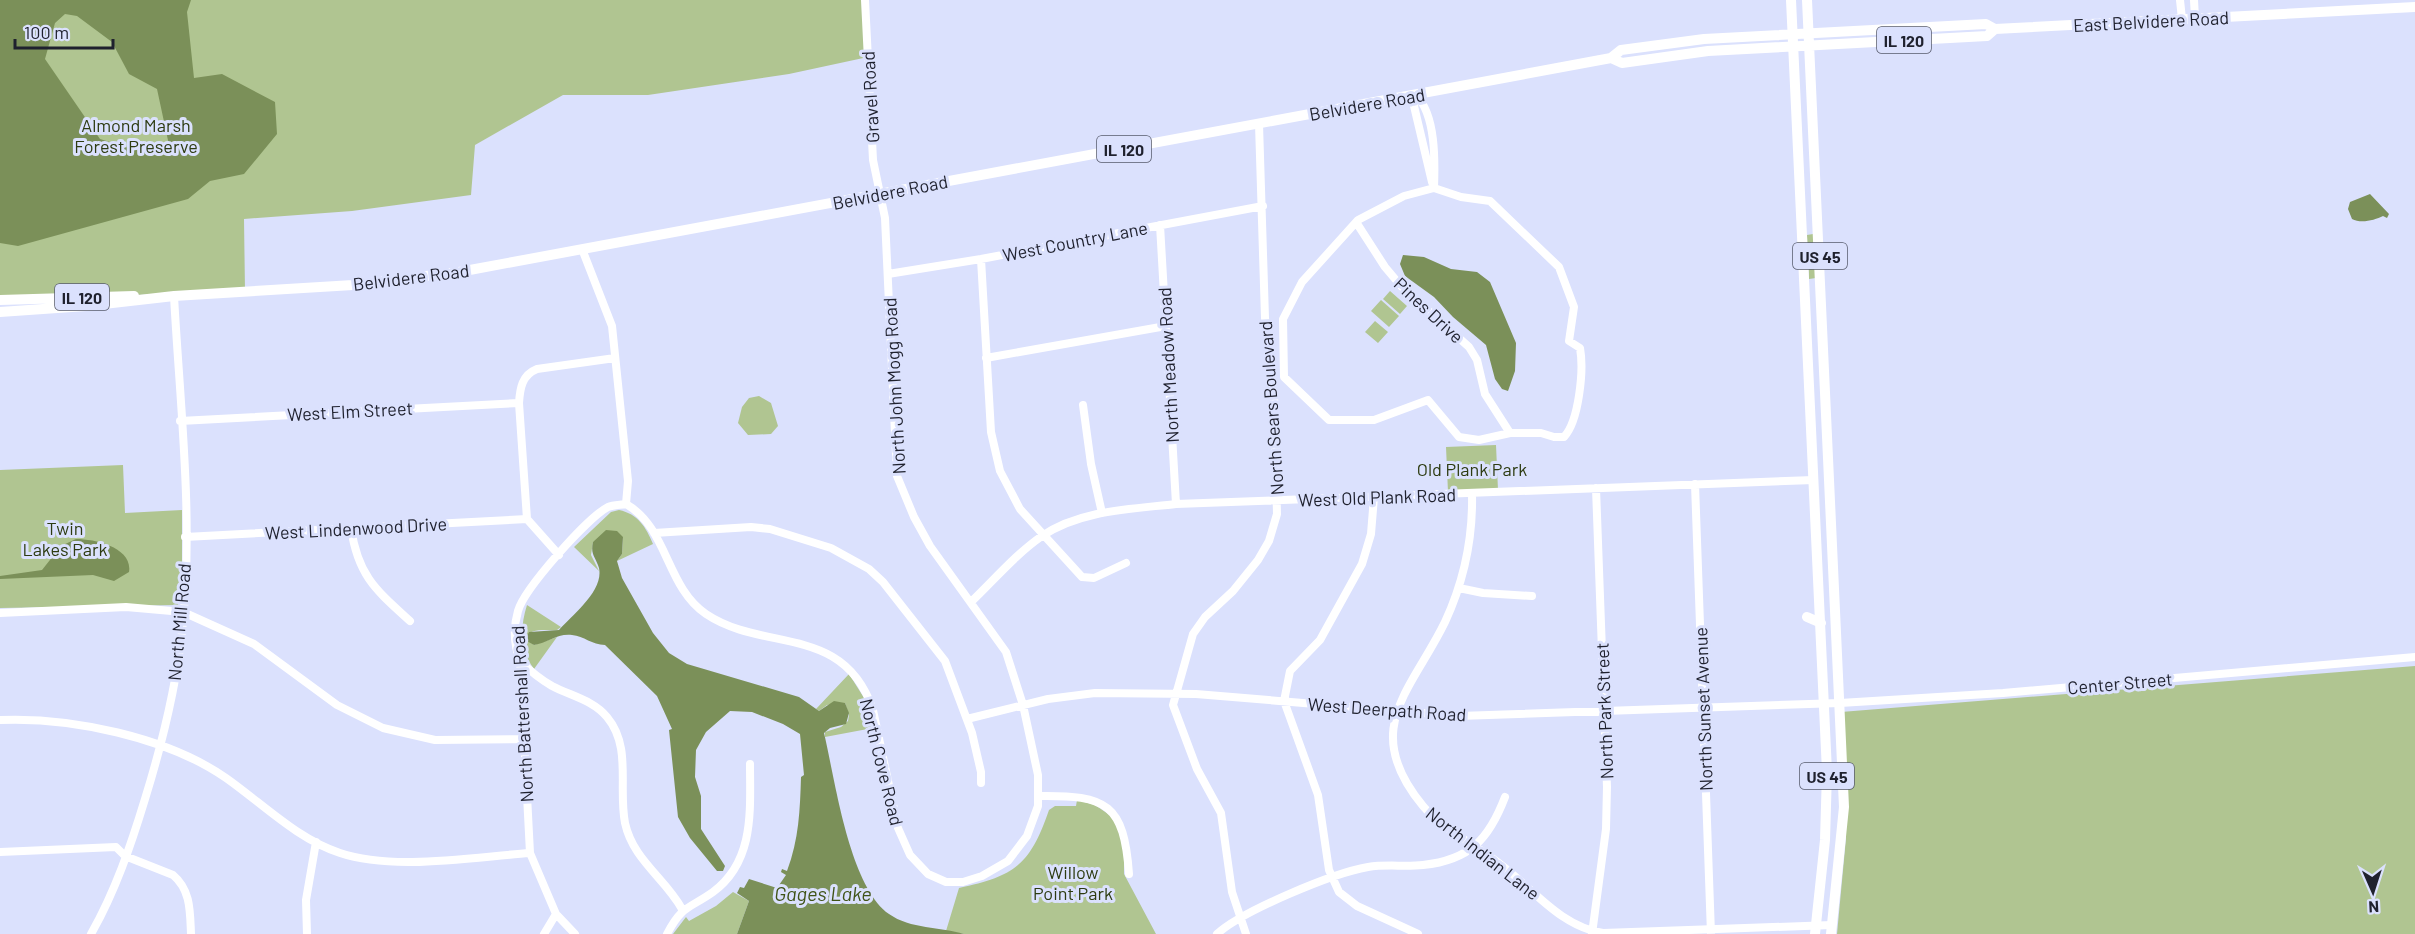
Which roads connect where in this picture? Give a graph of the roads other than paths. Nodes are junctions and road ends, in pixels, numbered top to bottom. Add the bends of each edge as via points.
1 (865, 0) edge
2 (1791, 0) edge
3 (1808, 0) edge
4 (2180, 0) edge
5 (2194, 0) edge
6 (2415, 7) edge
7 (2195, 18) junction
8 (2182, 19) junction
9 (1995, 29) junction
10 (1809, 33) junction
11 (1793, 34) junction
12 (1810, 45) junction
13 (1794, 46) junction
14 (1611, 58) junction
15 (1416, 95) junction
16 (1259, 124) junction
17 (1434, 188) junction
18 (880, 194) junction
19 (1263, 206) junction
20 (1356, 222) junction
21 (1160, 225) junction
22 (582, 249) junction
23 (981, 259) junction
24 (888, 274) junction
25 (169, 296) junction
26 (0, 300) edge
27 (0, 312) edge
28 (1166, 326) junction
29 (615, 358) junction
30 (986, 358) junction
31 (519, 403) junction
32 (1083, 405) dead end
33 (180, 421) junction
34 (1510, 433) junction
35 (1814, 480) junction
36 (1695, 484) junction
37 (1596, 488) junction
38 (1472, 494) junction
39 (1374, 497) junction
40 (1277, 500) junction
41 (626, 504) junction
42 (1176, 504) junction
43 (1102, 513) junction
44 (527, 519) junction
45 (351, 528) junction
46 (654, 533) junction
47 (1043, 536) junction
48 (185, 537) junction
49 (559, 555) junction
50 (1126, 563) dead end
51 (1459, 588) junction
52 (1835, 588) junction
53 (1819, 589) junction
54 (1532, 596) dead end
55 (971, 602) junction
56 (183, 612) junction
57 (0, 613) edge
58 (410, 621) dead end
59 (2415, 657) edge
60 (520, 661) junction
61 (1175, 693) junction
62 (1284, 701) junction
63 (1840, 702) junction
64 (1825, 703) junction
65 (1023, 705) junction
66 (1703, 706) junction
67 (1605, 710) junction
68 (1395, 712) junction
69 (967, 719) junction
70 (0, 720) edge
71 (524, 739) junction
72 (160, 746) junction
73 (750, 764) dead end
74 (981, 783) dead end
75 (1039, 796) junction
76 (1505, 797) dead end
77 (316, 842) junction
78 (1476, 847) junction
79 (0, 852) edge
80 (530, 853) junction
81 (125, 856) junction
82 (1129, 874) dead end
83 (1332, 879) junction
84 (682, 909) junction
85 (556, 914) junction
86 (1239, 918) junction
87 (1832, 929) edge
88 (1816, 930) edge
89 (1712, 932) edge
90 (1593, 933) edge
91 (91, 934) edge
92 (191, 934) edge
93 (307, 934) edge
94 (544, 934) edge
95 (575, 934) edge
96 (667, 934) edge
97 (1217, 934) edge
98 (1246, 934) edge
99 (1418, 934) edge

1 - 18 street, Gravel Road via 873,160
2 - 11 main road, US 45
3 - 10 main road, US 45
4 - 8 street
5 - 7 street
6 - 7 main road, East Belvidere Road / IL 120
7 - 8 main road, East Belvidere Road / IL 120
8 - 9 main road, East Belvidere Road / IL 120
9 - 10 main road, East Belvidere Road via 1986,24
9 - 12 main road, East Belvidere Road / IL 120 via 1988,36
10 - 11 main road, Belvidere Road / IL 120
10 - 12 main road, US 45
11 - 13 main road, US 45
11 - 14 main road, Belvidere Road / IL 120 via 1667,43 1621,50
12 - 13 main road, Belvidere Road / IL 120
12 - 52 main road, US 45
13 - 14 main road, Belvidere Road / IL 120 via 1622,63
13 - 35 main road, US 45
14 - 15 main road, Belvidere Road / IL 120
15 - 16 main road, Belvidere Road / IL 120
15 - 17 street via 1425,104 1436,156
16 - 18 main road, Belvidere Road / IL 120
16 - 19 street, North Sears Boulevard
17 - 20 street via 1404,195
17 - 34 street via 1490,201 1559,267 1574,307 1569,341 1581,348 1582,363 1572,428 1564,436 1554,438 1541,433
18 - 22 main road, Belvidere Road / IL 120
18 - 24 street, North John Mogg Road
19 - 21 street, West Country Lane
19 - 40 street, North Sears Boulevard via 1265,318 1274,394
20 - 34 street, Pines Drive via 1401,286 1469,347 1477,360 1485,394
20 - 34 street via 1302,282 1283,319 1284,377 1329,420 1374,420 1428,400 1459,437 1479,440
21 - 23 street, West Country Lane
21 - 28 street, North Meadow Road
22 - 25 main road, Belvidere Road / IL 120 via 418,278
22 - 29 street via 612,326
23 - 24 street, West Country Lane
23 - 30 street
24 - 55 street, North John Mogg Road via 897,476 930,546
25 - 26 main road, Belvidere Road / IL 120
25 - 27 main road, Belvidere Road / IL 120
25 - 33 street, North Mill Road
28 - 30 street
28 - 42 street, North Meadow Road
29 - 31 street via 529,372 521,386
29 - 41 street via 628,481
30 - 47 street via 991,432 1000,471 1020,509
31 - 33 street, West Elm Street
31 - 44 street
32 - 43 street
33 - 48 street, North Mill Road
35 - 36 street, West Old Plank Road
35 - 53 main road, US 45
36 - 37 street, West Old Plank Road
36 - 66 street, North Sunset Avenue
37 - 38 street, West Old Plank Road
37 - 67 street, North Park Street
38 - 39 street, West Old Plank Road
38 - 51 street, North Indian Lane via 1469,549
39 - 40 street, West Old Plank Road
39 - 62 street via 1371,534 1362,564 1320,640 1290,671
40 - 42 street, West Old Plank Road
40 - 61 street, North Sears Boulevard via 1275,528 1269,541 1245,577 1193,634
41 - 46 street, North Cove Road
41 - 49 street, North Battershall Road via 608,507
42 - 43 street, West Old Plank Road
43 - 47 street, West Old Plank Road
44 - 45 street, West Lindenwood Drive
44 - 49 street
45 - 48 street, West Lindenwood Drive
45 - 58 street via 355,553 371,585
46 - 69 street via 770,529 831,548 857,561 883,582 938,649
46 - 75 street, North Cove Road via 679,584 704,613 730,625 809,646 835,658 855,675 873,710 897,828 910,855 928,874 946,882 963,882 1000,867 1027,836
47 - 50 street via 1082,577 1094,578
47 - 55 street, West Old Plank Road
48 - 56 street, North Mill Road
49 - 60 street, North Battershall Road via 529,589 518,610 514,638
51 - 54 street
51 - 68 street, North Indian Lane
52 - 53 main road
52 - 63 main road, US 45
53 - 64 main road, US 45
55 - 65 street, North John Mogg Road via 1006,652
56 - 57 street via 126,608
56 - 71 street via 254,644 337,705 383,728 435,740
56 - 72 street, North Mill Road via 171,704
59 - 63 street, Center Street via 2003,693
60 - 71 street, North Battershall Road
60 - 84 street via 554,686 597,706 612,723 622,750 628,834 636,852
61 - 62 street, West Deerpath Road
61 - 65 street, West Deerpath Road via 1095,693
61 - 86 street, North Sears Boulevard via 1176,716 1197,769 1221,813
62 - 68 street, West Deerpath Road
62 - 83 street via 1318,795
63 - 64 street, Center Street
63 - 87 main road, US 45 via 1844,807
64 - 66 street, West Deerpath Road
64 - 88 main road, US 45 via 1826,819
65 - 69 street, West Deerpath Road
65 - 75 street, North John Mogg Road
66 - 67 street, West Deerpath Road
66 - 89 street, North Sunset Avenue
67 - 68 street, West Deerpath Road via 1459,716
67 - 90 street, North Park Street via 1606,829
68 - 78 street, North Indian Lane via 1397,758 1414,793 1452,833
69 - 74 street via 980,762
70 - 72 street via 73,723
71 - 80 street, North Battershall Road
72 - 77 street via 224,777
72 - 81 street, North Mill Road
73 - 84 street via 750,818 742,853 732,873 719,886
75 - 82 street via 1093,799 1109,810 1125,833
76 - 78 street
77 - 80 street via 339,853 379,861
77 - 93 street via 306,900
78 - 83 street via 1448,860 1423,865 1371,866
78 - 90 street, North Indian Lane via 1563,918
79 - 81 street via 116,847
80 - 85 street, North Battershall Road
81 - 91 street, North Mill Road
81 - 92 street via 179,880 189,902
83 - 86 street
83 - 99 street via 1339,892 1357,906
84 - 96 street
85 - 94 street
85 - 95 street, North Battershall Road
86 - 97 street
86 - 98 street, North Sears Boulevard
87 - 88 street, North Indian Lane
88 - 89 street, North Indian Lane
89 - 90 street, North Indian Lane

